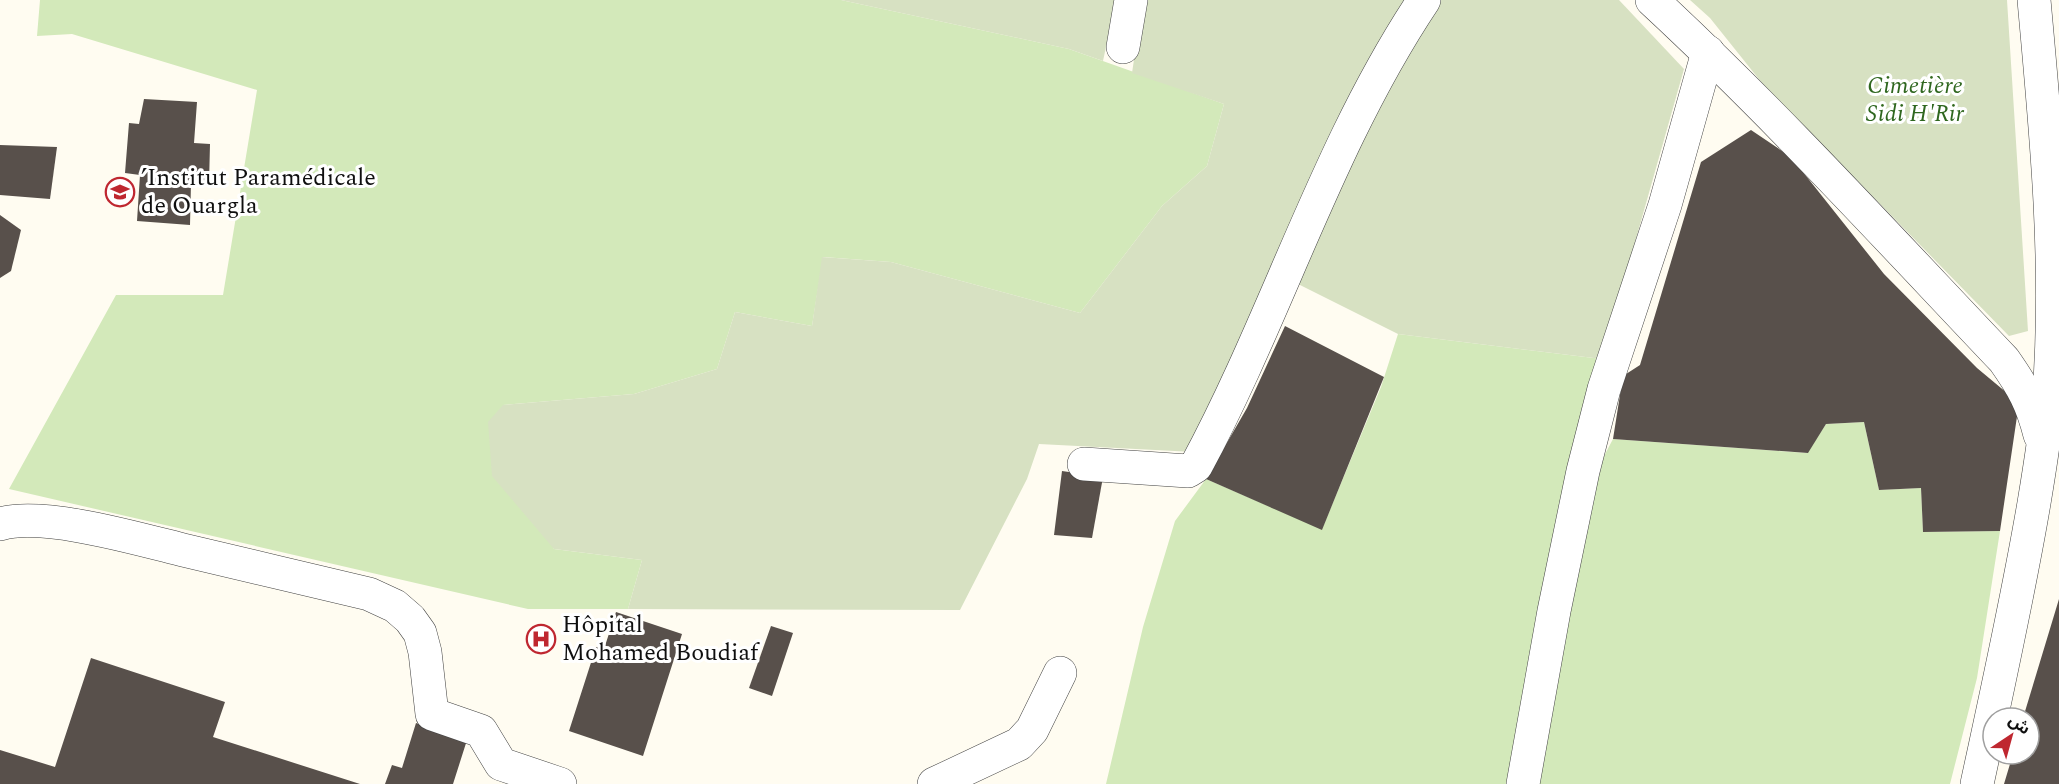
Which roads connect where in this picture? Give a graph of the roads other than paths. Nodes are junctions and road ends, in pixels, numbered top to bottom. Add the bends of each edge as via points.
1 (1131, 0) edge
2 (1424, 0) edge
3 (1652, 0) edge
4 (2034, 0) edge
5 (1123, 47) dead end
6 (1708, 52) junction
7 (2051, 455) edge
8 (1084, 464) dead end
9 (0, 524) edge
10 (1060, 673) dead end
11 (560, 784) edge
12 (934, 784) edge
13 (1523, 784) edge
14 (1977, 784) edge

1 - 5 street
2 - 8 street via 1360,106 1227,409 1197,466 1188,471
3 - 6 street
4 - 7 street via 2053,266
6 - 7 street via 2004,360 2033,407
6 - 13 street via 1665,206 1604,389 1583,471
7 - 14 street
9 - 11 street via 11,520 47,522 111,532 369,594 395,606 420,633 432,714 481,731 501,764
10 - 12 street via 1032,730 1018,744

